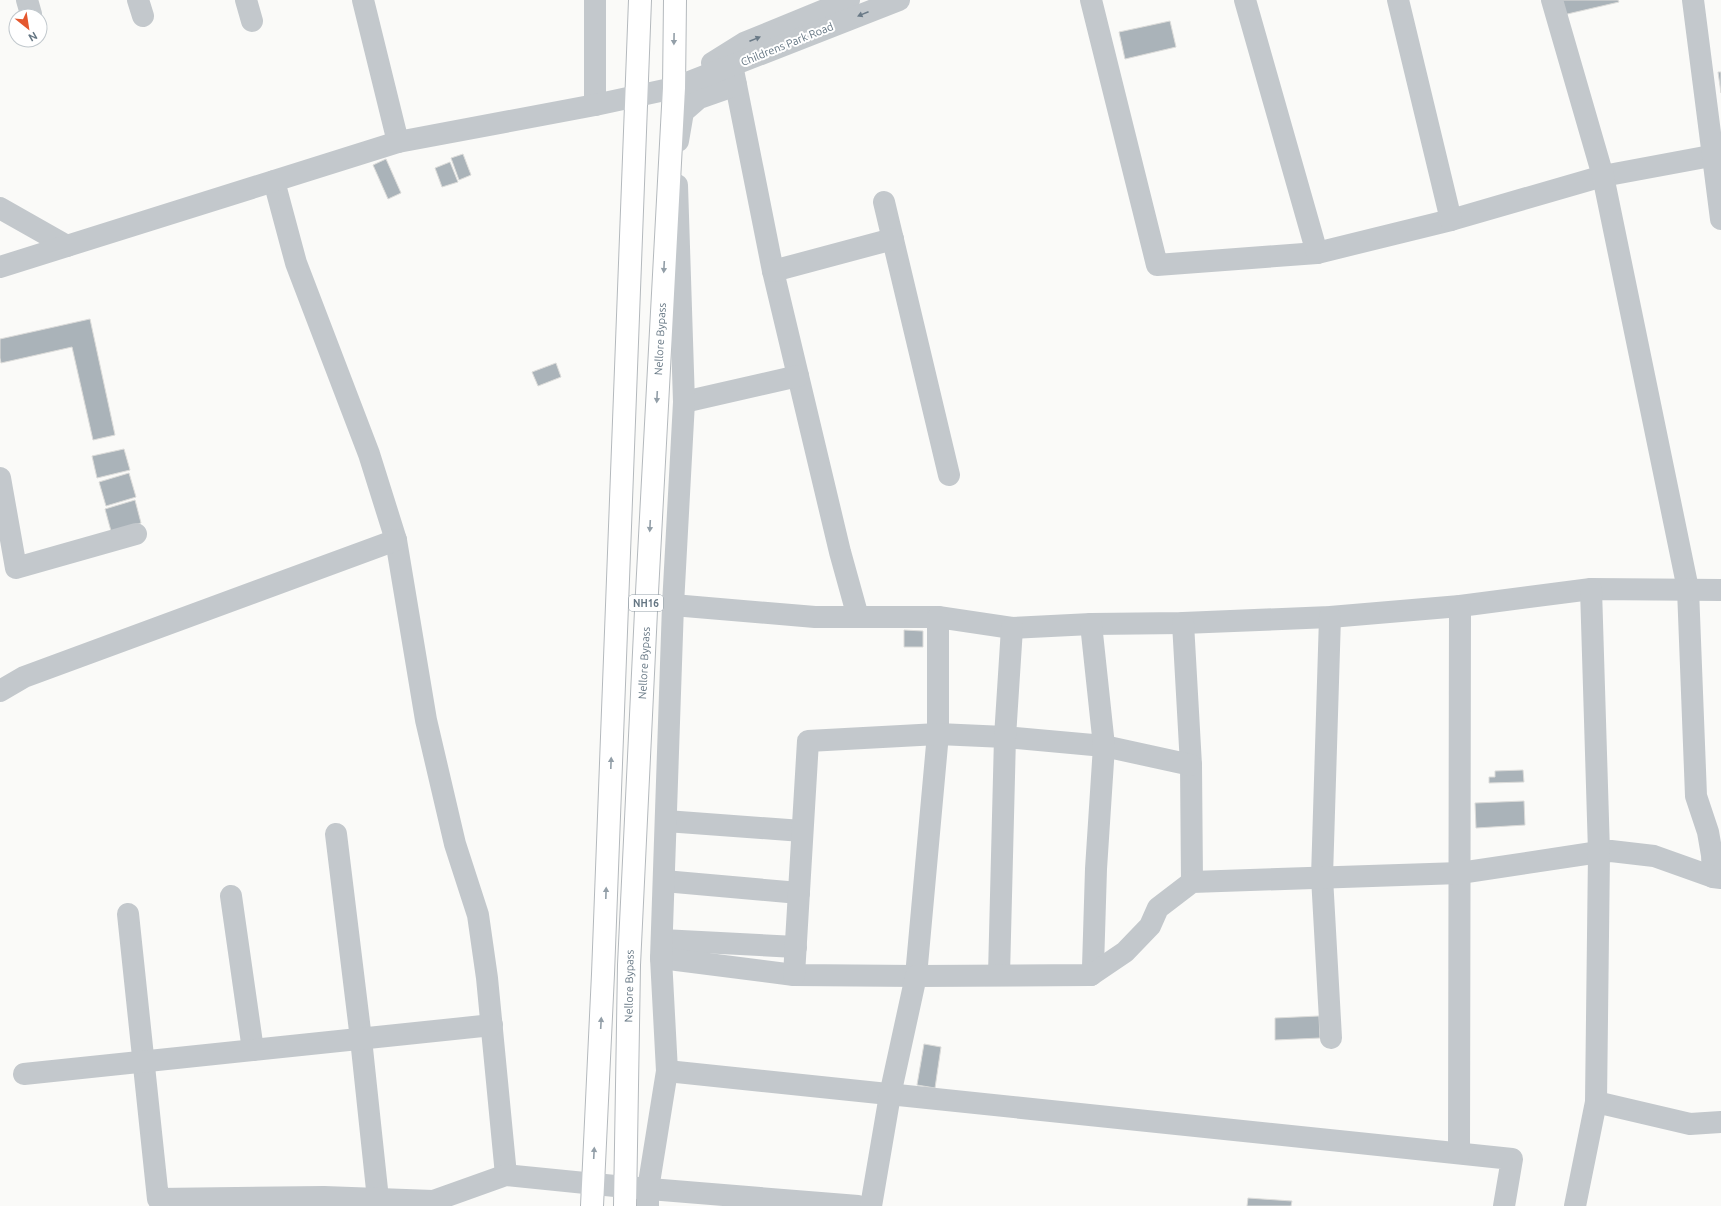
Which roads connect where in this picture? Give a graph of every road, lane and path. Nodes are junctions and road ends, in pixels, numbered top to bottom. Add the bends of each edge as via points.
1 (246, 0) edge
2 (363, 0) edge
3 (595, 0) edge
4 (640, 0) edge
5 (675, 0) edge
6 (849, 0) edge
7 (899, 0) edge
8 (1091, 0) edge
9 (1245, 0) edge
10 (1398, 0) edge
11 (1552, 0) edge
12 (1693, 0) edge
13 (252, 21) dead end
14 (733, 67) junction
15 (674, 88) junction
16 (637, 96) junction
17 (595, 105) junction
18 (398, 142) junction
19 (1716, 155) edge
20 (1602, 176) junction
21 (274, 181) junction
22 (884, 202) dead end
23 (0, 208) edge
24 (1721, 219) edge
25 (1451, 220) junction
26 (893, 239) junction
27 (67, 246) junction
28 (1317, 253) junction
29 (0, 267) edge
30 (773, 271) junction
31 (798, 376) junction
32 (684, 402) junction
33 (949, 475) dead end
34 (0, 478) edge
35 (136, 534) dead end
36 (396, 540) junction
37 (1591, 589) junction
38 (1688, 589) junction
39 (1721, 590) edge
40 (673, 604) junction
41 (1460, 606) junction
42 (858, 617) junction
43 (938, 617) junction
44 (1330, 617) junction
45 (1183, 623) junction
46 (1091, 624) junction
47 (1012, 628) junction
48 (0, 691) edge
49 (938, 734) junction
50 (1005, 737) junction
51 (1104, 746) junction
52 (1191, 765) junction
53 (666, 821) junction
54 (802, 831) junction
55 (336, 834) dead end
56 (1599, 852) junction
57 (1460, 873) junction
58 (1322, 877) junction
59 (1717, 878) edge
60 (664, 881) junction
61 (1192, 882) junction
62 (799, 893) junction
63 (231, 896) dead end
64 (128, 914) dead end
65 (796, 947) junction
66 (662, 949) junction
67 (794, 975) junction
68 (1091, 975) junction
69 (916, 976) junction
70 (999, 976) junction
71 (492, 1025) junction
72 (1331, 1038) dead end
73 (361, 1039) junction
74 (254, 1050) junction
75 (143, 1062) junction
76 (667, 1071) junction
77 (24, 1074) dead end
78 (890, 1095) junction
79 (1596, 1102) junction
80 (1721, 1122) edge
81 (1458, 1153) junction
82 (506, 1175) junction
83 (592, 1183) junction
84 (625, 1196) edge
85 (648, 1197) edge
86 (378, 1199) junction
87 (785, 1203) edge
88 (592, 1206) edge
89 (858, 1206) edge
90 (871, 1206) edge
91 (1504, 1206) edge
92 (1575, 1206) edge

1 - 13 street
2 - 18 street
3 - 17 street
4 - 16 highway, NH16
5 -> 15 highway, Nellore Bypass / NH16
14 -> 6 street, Childrens Park Road via 744,43
7 -> 14 street, Childrens Park Road
8 - 28 street via 1157,265
9 - 28 street
10 - 25 street
11 - 20 street
12 - 19 street
14 - 15 street, Childrens Park Road
14 - 30 street
14 - 32 street via 683,112 678,140 676,154
15 - 16 street
15 -> 84 highway, Nellore Bypass / NH16 via 629,964
16 - 17 street
83 -> 16 highway, NH16 via 603,974
17 - 18 street
18 - 21 street
19 - 20 street
19 - 24 street
20 - 25 street
20 - 38 street
21 - 27 street
21 - 36 street via 296,263 369,454
22 - 26 street
23 - 27 street
25 - 28 street
26 - 30 street
26 - 33 street
27 - 29 street
30 - 31 street
31 - 32 street
31 - 42 street
32 - 40 street
34 - 35 street via 16,568
36 - 48 street via 24,677
36 - 71 street via 426,720 455,844 478,915
37 - 38 street
37 - 41 street
37 - 56 street
38 - 39 street
38 - 59 street via 1696,796 1708,832
40 - 42 street via 815,617
40 - 53 street
41 - 44 street
41 - 57 street
42 - 43 street
43 - 47 street
43 - 49 street
44 - 45 street
44 - 58 street
45 - 46 street
45 - 52 street
46 - 47 street
46 - 51 street
47 - 50 street
49 - 50 street
49 - 54 street via 808,741
49 - 69 street
50 - 51 street
50 - 70 street
51 - 52 street
51 - 68 street via 1096,877 1094,967
52 - 61 street
53 - 54 street
53 - 60 street
54 - 62 street
55 - 73 street
56 - 57 street
56 - 59 street via 1654,856
56 - 79 street
57 - 58 street
57 - 81 street
58 - 61 street
58 - 72 street
60 - 62 street
60 - 66 street
61 - 68 street via 1158,908 1150,926 1125,952
62 - 65 street
63 - 74 street
64 - 75 street
65 - 66 street
65 - 67 street
66 - 67 street
66 - 76 street
67 - 69 street
68 - 70 street
69 - 70 street
69 - 78 street
71 - 73 street
71 - 82 street
73 - 74 street
73 - 86 street
74 - 75 street
75 - 77 street
75 - 86 street via 158,1199
76 - 78 street
76 - 85 street
78 - 81 street
78 - 90 street
79 - 80 street via 1690,1124
79 - 92 street
81 - 91 street via 1512,1160
82 - 83 street
82 - 86 street via 433,1201
83 - 84 street
83 - 88 highway, NH16
84 - 85 street
85 - 87 street
87 - 89 street

